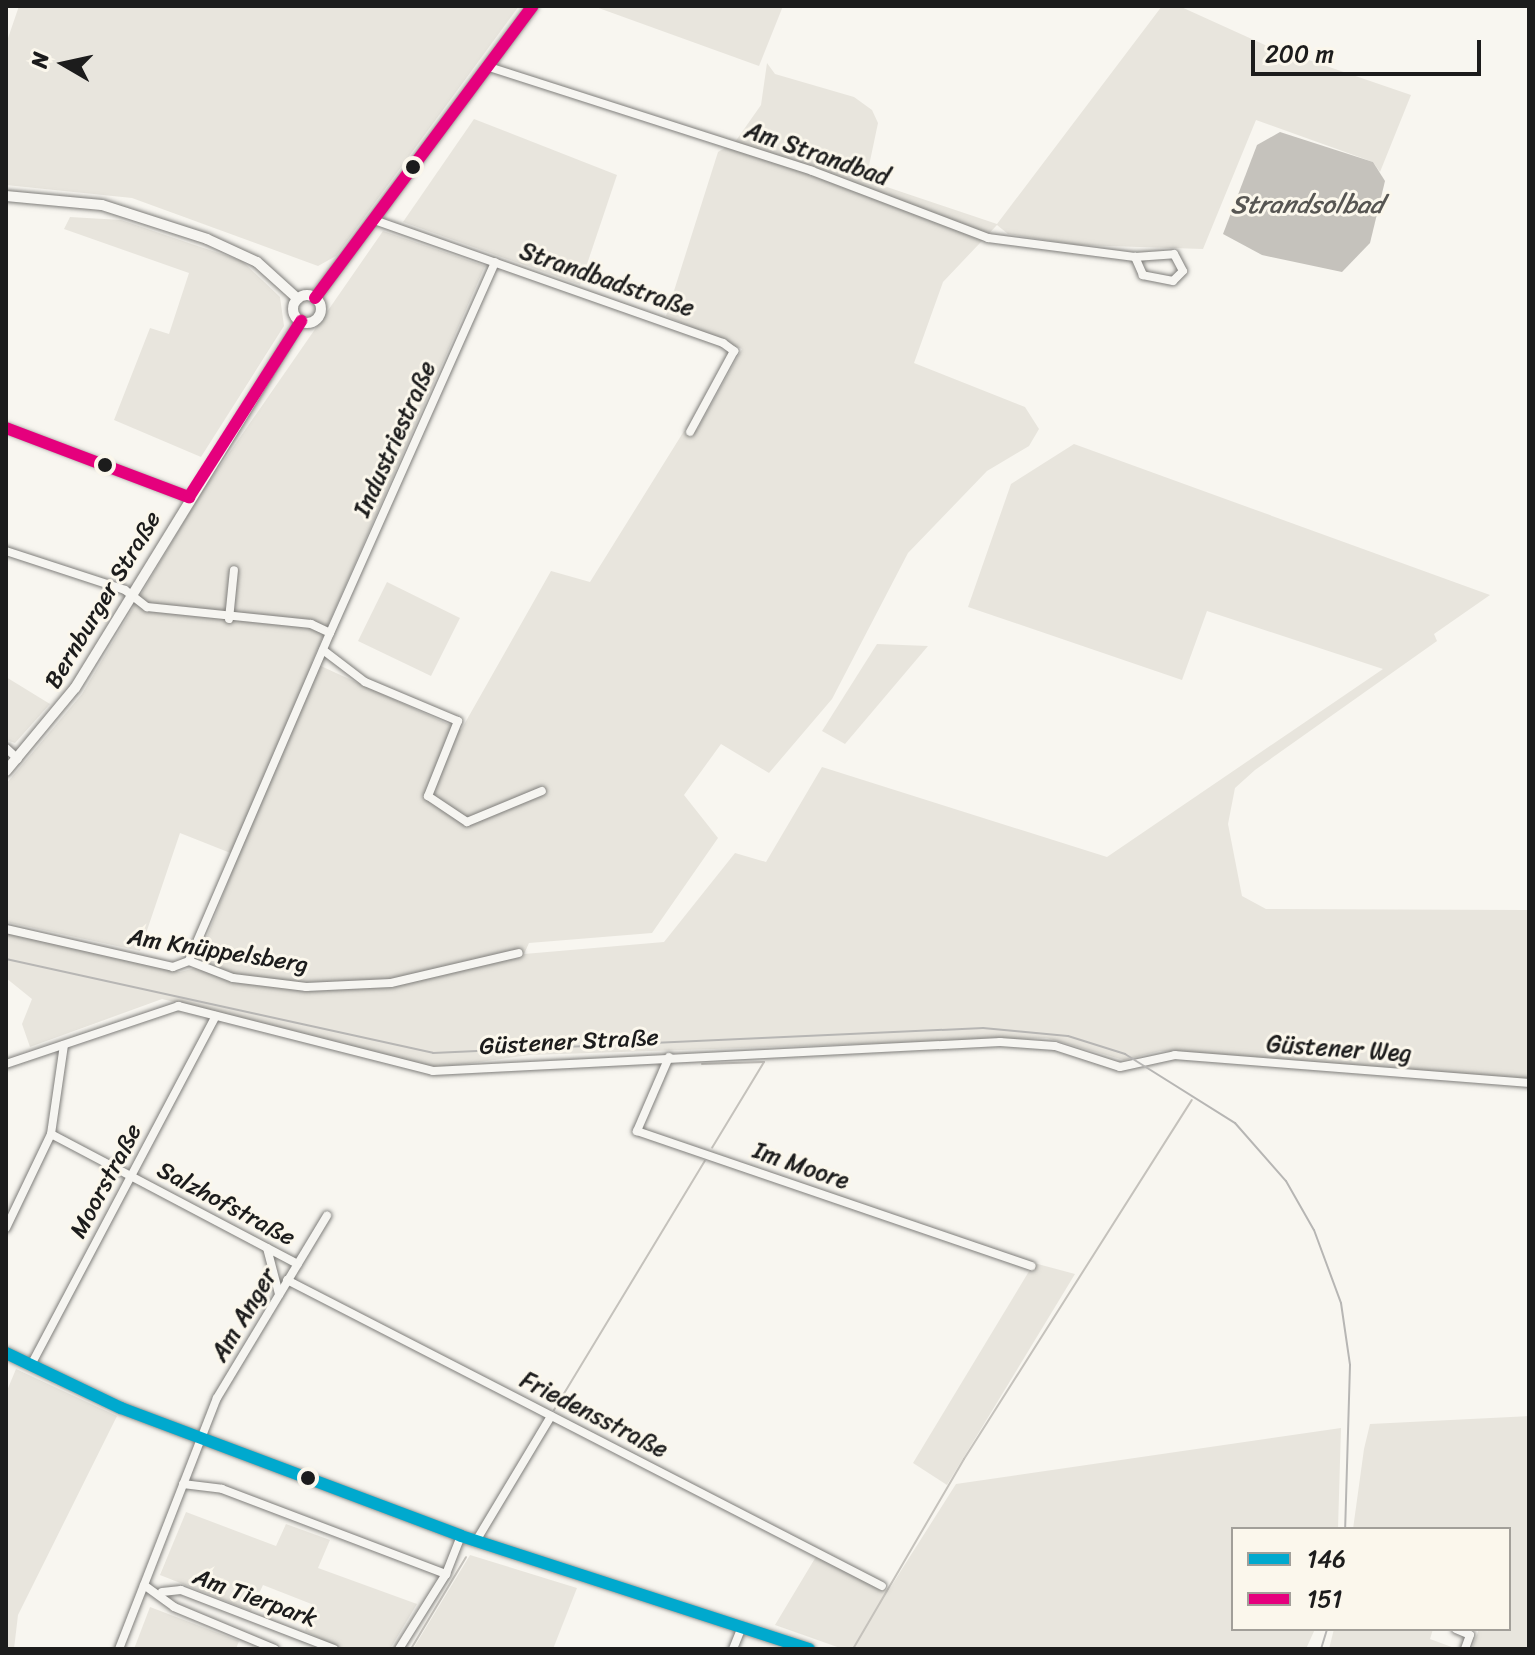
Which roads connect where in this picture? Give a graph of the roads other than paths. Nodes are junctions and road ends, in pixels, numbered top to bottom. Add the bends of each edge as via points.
1 (533, 6) edge
2 (489, 67) junction
3 (6, 196) edge
4 (377, 221) junction
5 (1135, 257) junction
6 (495, 262) junction
7 (315, 298) junction
8 (298, 299) junction
9 (301, 321) junction
10 (6, 428) edge
11 (690, 432) dead end
12 (189, 497) junction
13 (6, 551) edge
14 (234, 570) dead end
15 (130, 593) junction
16 (229, 619) junction
17 (330, 633) junction
18 (323, 650) junction
19 (6, 748) edge
20 (18, 759) junction
21 (6, 771) edge
22 (542, 791) dead end
23 (6, 929) edge
24 (519, 953) dead end
25 (189, 961) junction
26 (216, 1016) junction
27 (64, 1045) junction
28 (669, 1057) junction
29 (1147, 1063) joint
30 (6, 1064) edge
31 (1529, 1083) edge
32 (51, 1134) junction
33 (131, 1176) junction
34 (327, 1216) dead end
35 (6, 1228) edge
36 (267, 1248) junction
37 (298, 1264) junction
38 (1032, 1266) dead end
39 (287, 1280) junction
40 (279, 1294) junction
41 (6, 1353) edge
42 (31, 1365) junction
43 (551, 1416) junction
44 (200, 1438) junction
45 (183, 1484) junction
46 (461, 1536) junction
47 (476, 1541) junction
48 (446, 1574) junction
49 (144, 1585) junction
50 (882, 1586) dead end
51 (162, 1592) junction
52 (742, 1627) junction
53 (1461, 1631) edge
54 (119, 1649) edge
55 (275, 1649) edge
56 (334, 1649) edge
57 (399, 1649) edge
58 (733, 1649) edge
59 (809, 1649) edge
60 (1465, 1649) edge

1 - 2 main road
2 - 4 main road
2 - 5 street, Am Strandbad via 812,171 988,238
3 - 8 main road via 102,205 207,239 257,262
4 - 6 street, Strandbadstraße
4 - 7 main road
5 - 5 street, Am Strandbad via 1174,254 1183,271 1173,281 1143,275
6 - 11 street, Strandbadstraße via 734,351
6 - 17 street, Industriestraße
7 - 8 main road
7 - 9 main road, Bernburger Straße via 318,317
8 - 9 main road via 294,311
9 - 12 main road, Bernburger Straße
10 - 12 street
12 - 15 main road, Bernburger Straße
13 - 15 street
14 - 16 street
15 - 16 street via 147,607
15 - 20 main road, Bernburger Straße via 75,688
16 - 17 street via 311,624
17 - 18 street, Industriestraße
18 - 22 street via 365,682 458,721 428,796 467,822
18 - 25 street, Industriestraße
19 - 20 street
20 - 21 main road, Bernburger Straße
23 - 25 street, Am Knüppelsberg via 173,967
24 - 25 street, Am Knüppelsberg via 347,987 263,984
26 - 27 street, Güstener Straße via 163,1008
26 - 28 street, Güstener Straße via 433,1071
26 - 33 street, Moorstraße
27 - 30 street, Güstener Straße
27 - 32 street
28 - 29 street, Güstener Straße via 1015,1043 1120,1067
28 - 38 street, Im Moore via 637,1131
29 - 31 street, Güstener Weg via 1175,1055
32 - 33 street, Salzhofstraße
32 - 35 street
33 - 36 street, Salzhofstraße
33 - 42 street, Moorstraße
34 - 37 street, Am Anger
36 - 37 street, Salzhofstraße
36 - 40 street
37 - 39 street, Am Anger
39 - 40 street, Am Anger
39 - 43 street, Friedensstraße
40 - 44 street, Am Anger
41 - 42 main road
42 - 44 main road
43 - 47 street
43 - 50 street, Friedensstraße
44 - 45 street
44 - 46 main road
45 - 48 street via 222,1489
45 - 49 street
46 - 47 main road
46 - 48 street
47 - 52 main road
48 - 57 street
49 - 51 street, Am Tierpark
49 - 54 street
51 - 55 street, Am Tierpark via 174,1607
51 - 56 street, Am Tierpark via 181,1590
52 - 58 street
52 - 59 main road
53 - 60 street via 1470,1635

